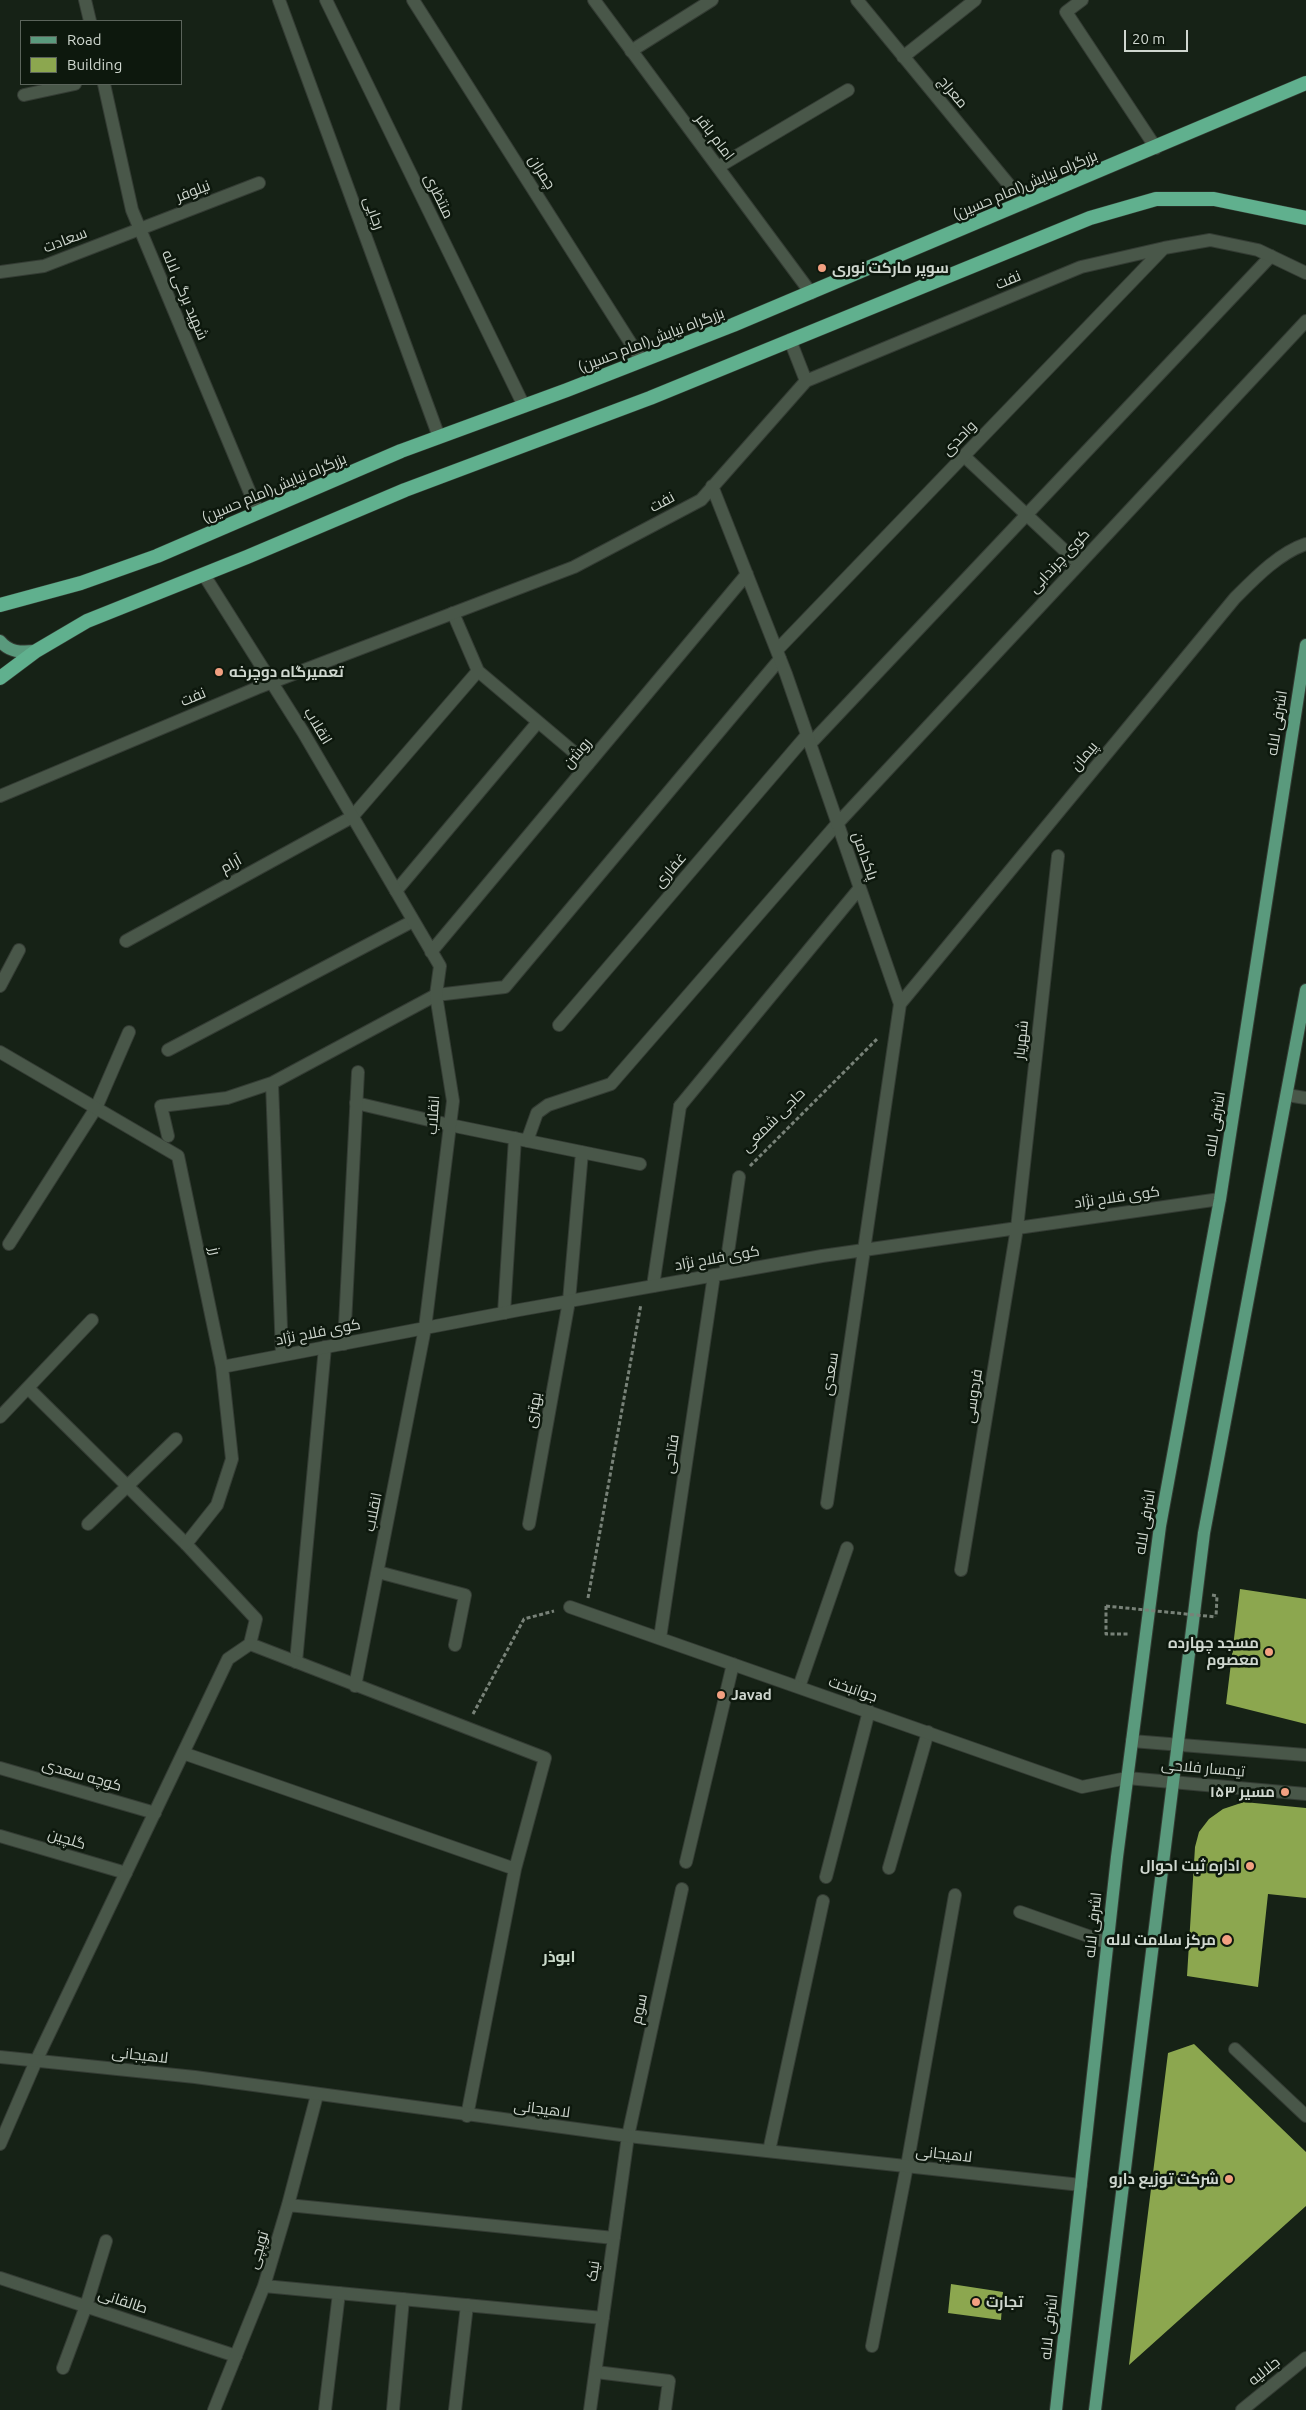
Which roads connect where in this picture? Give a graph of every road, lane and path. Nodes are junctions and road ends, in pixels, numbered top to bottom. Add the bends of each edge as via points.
1 (85, 0) edge
2 (279, 0) edge
3 (326, 0) edge
4 (413, 0) edge
5 (594, 0) edge
6 (712, 0) edge
7 (857, 0) edge
8 (975, 0) edge
9 (1082, 0) edge
10 (90, 20) edge
11 (631, 51) junction
12 (903, 57) junction
13 (1306, 83) edge
14 (71, 85) edge
15 (104, 85) edge
16 (848, 90) dead end
17 (24, 95) dead end
18 (1156, 148) junction
19 (718, 167) junction
20 (259, 183) dead end
21 (1024, 203) junction
22 (1306, 218) edge
23 (140, 229) junction
24 (1164, 248) junction
25 (1271, 256) junction
26 (0, 272) edge
27 (1306, 273) edge
28 (811, 293) junction
29 (1306, 321) edge
30 (790, 340) junction
31 (642, 361) junction
32 (806, 381) junction
33 (524, 406) junction
34 (439, 437) junction
35 (964, 456) junction
36 (712, 486) junction
37 (258, 512) junction
38 (1026, 516) junction
39 (1306, 544) edge
40 (1079, 564) junction
41 (204, 574) junction
42 (746, 574) junction
43 (3, 607) edge
44 (453, 613) junction
45 (0, 641) edge
46 (1306, 646) edge
47 (36, 651) junction
48 (778, 655) junction
49 (478, 671) junction
50 (0, 678) edge
51 (272, 683) junction
52 (538, 722) junction
53 (808, 740) junction
54 (588, 764) junction
55 (0, 796) edge
56 (352, 817) junction
57 (837, 824) junction
58 (1058, 856) dead end
59 (859, 889) junction
60 (396, 891) junction
61 (413, 921) junction
62 (126, 941) dead end
63 (19, 950) dead end
64 (432, 952) junction
65 (0, 986) edge
66 (1306, 990) edge
67 (436, 994) junction
68 (900, 1004) junction
69 (898, 1018) junction
70 (559, 1025) dead end
71 (129, 1032) dead end
72 (168, 1050) dead end
73 (0, 1052) edge
74 (358, 1072) dead end
75 (272, 1084) junction
76 (1287, 1095) junction
77 (1306, 1098) edge
78 (356, 1103) junction
79 (96, 1108) junction
80 (450, 1125) junction
81 (168, 1136) dead end
82 (521, 1139) junction
83 (582, 1152) junction
84 (640, 1164) dead end
85 (739, 1177) joint
86 (1220, 1199) junction
87 (1017, 1228) junction
88 (9, 1244) dead end
89 (865, 1250) junction
90 (719, 1274) junction
91 (648, 1287) junction
92 (569, 1301) junction
93 (504, 1313) junction
94 (92, 1320) dead end
95 (426, 1328) junction
96 (344, 1344) junction
97 (325, 1347) junction
98 (282, 1355) junction
99 (222, 1366) junction
100 (28, 1388) junction
101 (0, 1417) edge
102 (176, 1439) dead end
103 (126, 1485) junction
104 (827, 1503) dead end
105 (88, 1524) dead end
106 (529, 1524) dead end
107 (186, 1544) junction
108 (847, 1548) dead end
109 (961, 1570) dead end
110 (378, 1572) junction
111 (1217, 1596) dead end
112 (570, 1607) junction
113 (1145, 1634) junction
114 (660, 1638) junction
115 (250, 1644) junction
116 (455, 1645) dead end
117 (296, 1662) junction
118 (732, 1664) junction
119 (355, 1686) junction
120 (799, 1687) junction
121 (869, 1711) junction
122 (466, 1728) junction
123 (928, 1732) junction
124 (1132, 1741) junction
125 (1178, 1745) junction
126 (183, 1753) junction
127 (1306, 1755) edge
128 (0, 1768) edge
129 (1127, 1778) junction
130 (1174, 1781) junction
131 (1306, 1794) edge
132 (155, 1812) junction
133 (0, 1836) edge
134 (686, 1862) dead end
135 (889, 1868) dead end
136 (515, 1869) junction
137 (126, 1873) junction
138 (826, 1877) dead end
139 (682, 1889) dead end
140 (955, 1895) dead end
141 (823, 1901) dead end
142 (1020, 1912) dead end
143 (1108, 1943) junction
144 (1235, 2049) dead end
145 (0, 2057) edge
146 (36, 2061) junction
147 (317, 2095) junction
148 (467, 2116) junction
149 (1306, 2116) edge
150 (628, 2136) junction
151 (0, 2144) edge
152 (769, 2151) junction
153 (907, 2166) junction
154 (1081, 2185) junction
155 (288, 2205) junction
156 (614, 2238) junction
157 (106, 2241) dead end
158 (0, 2278) edge
159 (264, 2286) junction
160 (339, 2293) junction
161 (403, 2299) junction
162 (467, 2305) junction
163 (86, 2306) junction
164 (603, 2318) junction
165 (872, 2346) dead end
166 (236, 2356) junction
167 (1306, 2358) edge
168 (63, 2368) dead end
169 (596, 2372) junction
170 (214, 2410) edge
171 (325, 2410) edge
172 (393, 2410) edge
173 (455, 2410) edge
174 (590, 2410) edge
175 (665, 2410) edge
176 (1056, 2410) edge
177 (1095, 2410) edge
178 (1242, 2410) edge

1 - 10 street
2 - 34 street, رجایی
3 - 33 street, منتظری
4 - 31 street, چمران
5 - 11 street, امام باقر
6 - 11 street
7 - 12 street, معراج
8 - 12 street
9 - 18 street via 1066,12
11 - 19 street, امام باقر
12 - 21 street, معراج
13 - 18 highway, بزرگراه نیایش(امام حسین)
14 - 17 street
15 - 23 street, شهید برگی لاله via 132,210
16 - 19 street
18 - 21 highway, بزرگراه نیایش(امام حسین)
19 - 28 street, امام باقر
20 - 23 street, نیلوفر
21 - 28 highway, بزرگراه نیایش(امام حسین)
22 - 30 highway via 1214,199 1156,199 1090,218
23 - 26 street, سعادت via 44,266
23 - 37 street, شهید برگی لاله
24 - 25 street, نفت via 1210,240 1258,250
24 - 32 street, نفت via 1081,267
24 - 35 street, واحدی
25 - 27 street, نفت
25 - 38 street, غفاری
28 - 31 highway, بزرگراه نیایش(امام حسین)
29 - 40 street, کوی چرندابی
30 - 32 street
30 - 41 highway via 650,398 405,490
31 - 33 highway, بزرگراه نیایش(امام حسین)
32 - 36 street, نفت
33 - 34 highway, بزرگراه نیایش(امام حسین)
34 - 37 highway, بزرگراه نیایش(امام حسین)
35 - 38 street
35 - 48 street, واحدی
36 - 42 street, پاکدامن
36 - 44 street, نفت via 700,500 574,567
37 - 43 highway, بزرگراه نیایش(امام حسین) via 157,556
38 - 40 street
38 - 53 street, غفاری
39 - 68 street, پیمان via 1258,575 1236,598
40 - 57 street, کوی چرندابی
41 - 47 highway via 87,621
41 - 51 street, انقلاب
42 - 48 street, پاکدامن
42 - 54 street, روشن
44 - 49 street
44 - 51 street, نفت
45 - 47 main road via 18,652
46 - 86 main road, اشرفی لاله
47 - 50 highway
48 - 53 street, پاکدامن
48 - 67 street, واحدی via 505,987
49 - 52 street
49 - 56 street
51 - 55 street, نفت
51 - 56 street, انقلاب
52 - 54 street
52 - 60 street
53 - 57 street, پاکدامن
53 - 70 street, غفاری
54 - 64 street, روشن
56 - 60 street, انقلاب
56 - 62 street, آرام
57 - 59 street, پاکدامن
57 - 82 street, کوی چرندابی via 611,1084 548,1105 537,1113
58 - 87 street, شهریار
59 - 68 street, پاکدامن
59 - 91 street via 680,1106
60 - 61 street, انقلاب
61 - 64 street, انقلاب
61 - 72 street
63 - 65 street
64 - 67 street, انقلاب via 440,966
66 - 76 main road
67 - 75 street
67 - 80 street, انقلاب via 453,1100
68 - 69 street, پاکدامن
69 - 85 path, حاجی شمعی
69 - 89 street, پاکدامن
71 - 79 street
73 - 79 street, رز
74 - 78 street
75 - 81 street via 226,1098 162,1106
75 - 98 street
76 - 77 street
76 - 125 main road via 1204,1533
78 - 80 street
78 - 96 street
79 - 88 street
79 - 99 street, رز via 178,1156
80 - 82 street
80 - 95 street, انقلاب
82 - 83 street
82 - 93 street, کوی چرندابی
83 - 84 street
83 - 92 street, بهتری
85 - 90 street
86 - 87 street, کوی فلاح نژاد
86 - 113 main road, اشرفی لاله via 1160,1526
87 - 89 street, کوی فلاح نژاد
87 - 109 street, فردوسی
89 - 90 street, کوی فلاح نژاد
89 - 104 street, سعدی
90 - 91 street, کوی فلاح نژاد
90 - 114 street, فتاحی
91 - 92 street, کوی فلاح نژاد
91 - 112 path via 587,1602
92 - 93 street, کوی فلاح نژاد
92 - 106 street, بهتری
93 - 95 street, کوی فلاح نژاد
94 - 100 street
95 - 96 street, کوی فلاح نژاد
95 - 110 street, انقلاب
96 - 97 street, کوی فلاح نژاد
97 - 98 street, کوی فلاح نژاد
97 - 117 street
98 - 99 street, کوی فلاح نژاد
99 - 107 street, رز via 232,1458 217,1505
100 - 101 street
100 - 103 street
102 - 103 street
103 - 105 street
103 - 107 street
107 - 115 street via 256,1619
108 - 120 street
110 - 116 street via 466,1595
110 - 119 street, انقلاب
111 - 113 path, bridge via 1216,1617 1106,1606 1106,1634
112 - 114 street, جوانبخت
112 - 122 path via 524,1619
113 - 124 main road, اشرفی لاله
114 - 118 street, جوانبخت
115 - 117 street
115 - 126 street via 228,1659
117 - 119 street
118 - 120 street, جوانبخت
118 - 134 street
119 - 122 street
120 - 121 street, جوانبخت
121 - 123 street, جوانبخت
121 - 138 street
122 - 136 street via 546,1758
123 - 129 street, جوانبخت via 1082,1787
123 - 135 street
124 - 125 street, تیمسار فلاحی
124 - 129 main road, اشرفی لاله
125 - 127 street, تیمسار فلاحی
125 - 130 main road
126 - 132 street
126 - 136 street
128 - 132 street, کوچه سعدی
129 - 130 street, تیمسار فلاحی
129 - 143 main road, اشرفی لاله
130 - 131 street, تیمسار فلاحی
130 - 177 main road
132 - 137 street
133 - 137 street, گلچین
136 - 148 street
137 - 146 street
139 - 150 street, سوم
140 - 153 street
141 - 152 street
142 - 143 street
143 - 154 main road, اشرفی لاله
144 - 149 street
145 - 146 street, لاهیجانی
146 - 147 street, لاهیجانی via 196,2077
146 - 151 street
147 - 148 street, لاهیجانی
147 - 155 street, توپچی
148 - 150 street, لاهیجانی
150 - 152 street, لاهیجانی
150 - 156 street, نیک
152 - 153 street, لاهیجانی
153 - 154 street, لاهیجانی
153 - 165 street
154 - 176 main road, اشرفی لاله
155 - 156 street
155 - 159 street, توپچی
156 - 164 street, نیک
157 - 163 street
158 - 163 street, طالقانی
159 - 160 street
159 - 166 street, توپچی
160 - 161 street
160 - 171 street
161 - 162 street
161 - 172 street
162 - 164 street
162 - 173 street
163 - 166 street, طالقانی
163 - 168 street
164 - 169 street, نیک
166 - 170 street, توپچی
167 - 178 street, جلالیه
169 - 174 street, نیک
169 - 175 street via 669,2381

